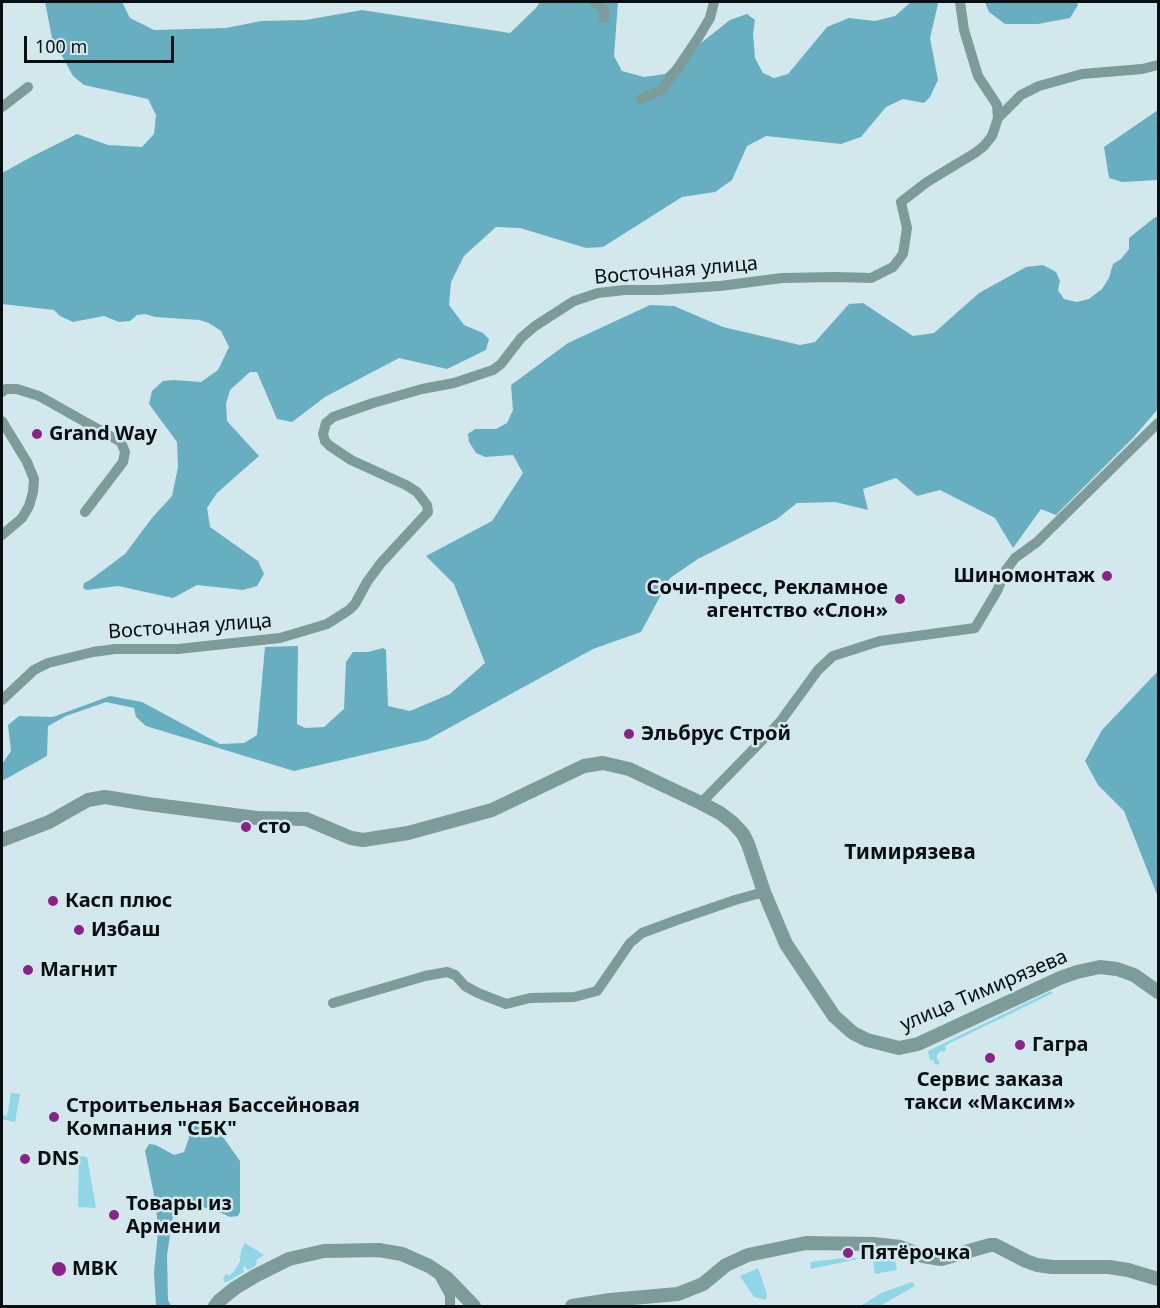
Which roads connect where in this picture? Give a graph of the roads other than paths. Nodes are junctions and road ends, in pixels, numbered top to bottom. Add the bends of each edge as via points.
1 (594, 2) edge
2 (714, 2) edge
3 (960, 2) edge
4 (604, 18) dead end
5 (1158, 65) edge
6 (28, 87) dead end
7 (641, 99) dead end
8 (2, 107) edge
9 (998, 118) junction
10 (2, 392) edge
11 (2, 421) edge
12 (1158, 423) edge
13 (85, 512) dead end
14 (2, 535) edge
15 (2, 700) edge
16 (701, 804) junction
17 (2, 840) edge
18 (764, 892) junction
19 (1158, 992) edge
20 (333, 1003) dead end
21 (429, 1266) junction
22 (1158, 1279) edge
23 (215, 1306) edge
24 (450, 1306) edge
25 (474, 1306) edge
26 (572, 1306) edge

1 - 4 street via 604,9
2 - 7 street via 710,18 677,69 661,90
3 - 9 street via 978,76 997,105
5 - 9 street, Восточная улица via 1082,74 1039,86 1021,95
6 - 8 street
9 - 15 street, Восточная улица via 984,146 901,202 907,228 903,254 893,267 871,279 782,279 598,293 574,301 535,326 493,370 333,417 326,423 325,441 351,460 412,489 423,499 428,512 381,563 355,604 327,624 280,638 178,650 93,652 34,670
10 - 13 street via 17,388 39,396 121,442 123,462
11 - 14 street via 34,479 29,506 22,518
12 - 16 street via 1037,542 1015,558 975,628 880,641 833,656 780,722
16 - 17 street, улица Тимирязева via 628,770 603,763 584,766 492,810 408,833 363,840 306,819 257,818 105,797 88,800 49,822
16 - 18 street, улица Тимирязева via 720,813 743,834
18 - 19 street, улица Тимирязева via 786,944 834,1016 852,1033 883,1045 899,1048 918,1044 1077,972 1117,969 1134,975
18 - 20 street via 642,933 630,943 597,991 574,997 530,998 506,1004 465,986 447,972
21 - 23 street via 402,1254 379,1250 324,1251 289,1259 262,1272
21 - 24 street via 443,1281
21 - 25 street
22 - 26 street via 1109,1267 1037,1264 995,1245 941,1259 874,1244 806,1244 748,1255 726,1265 703,1284 678,1294

